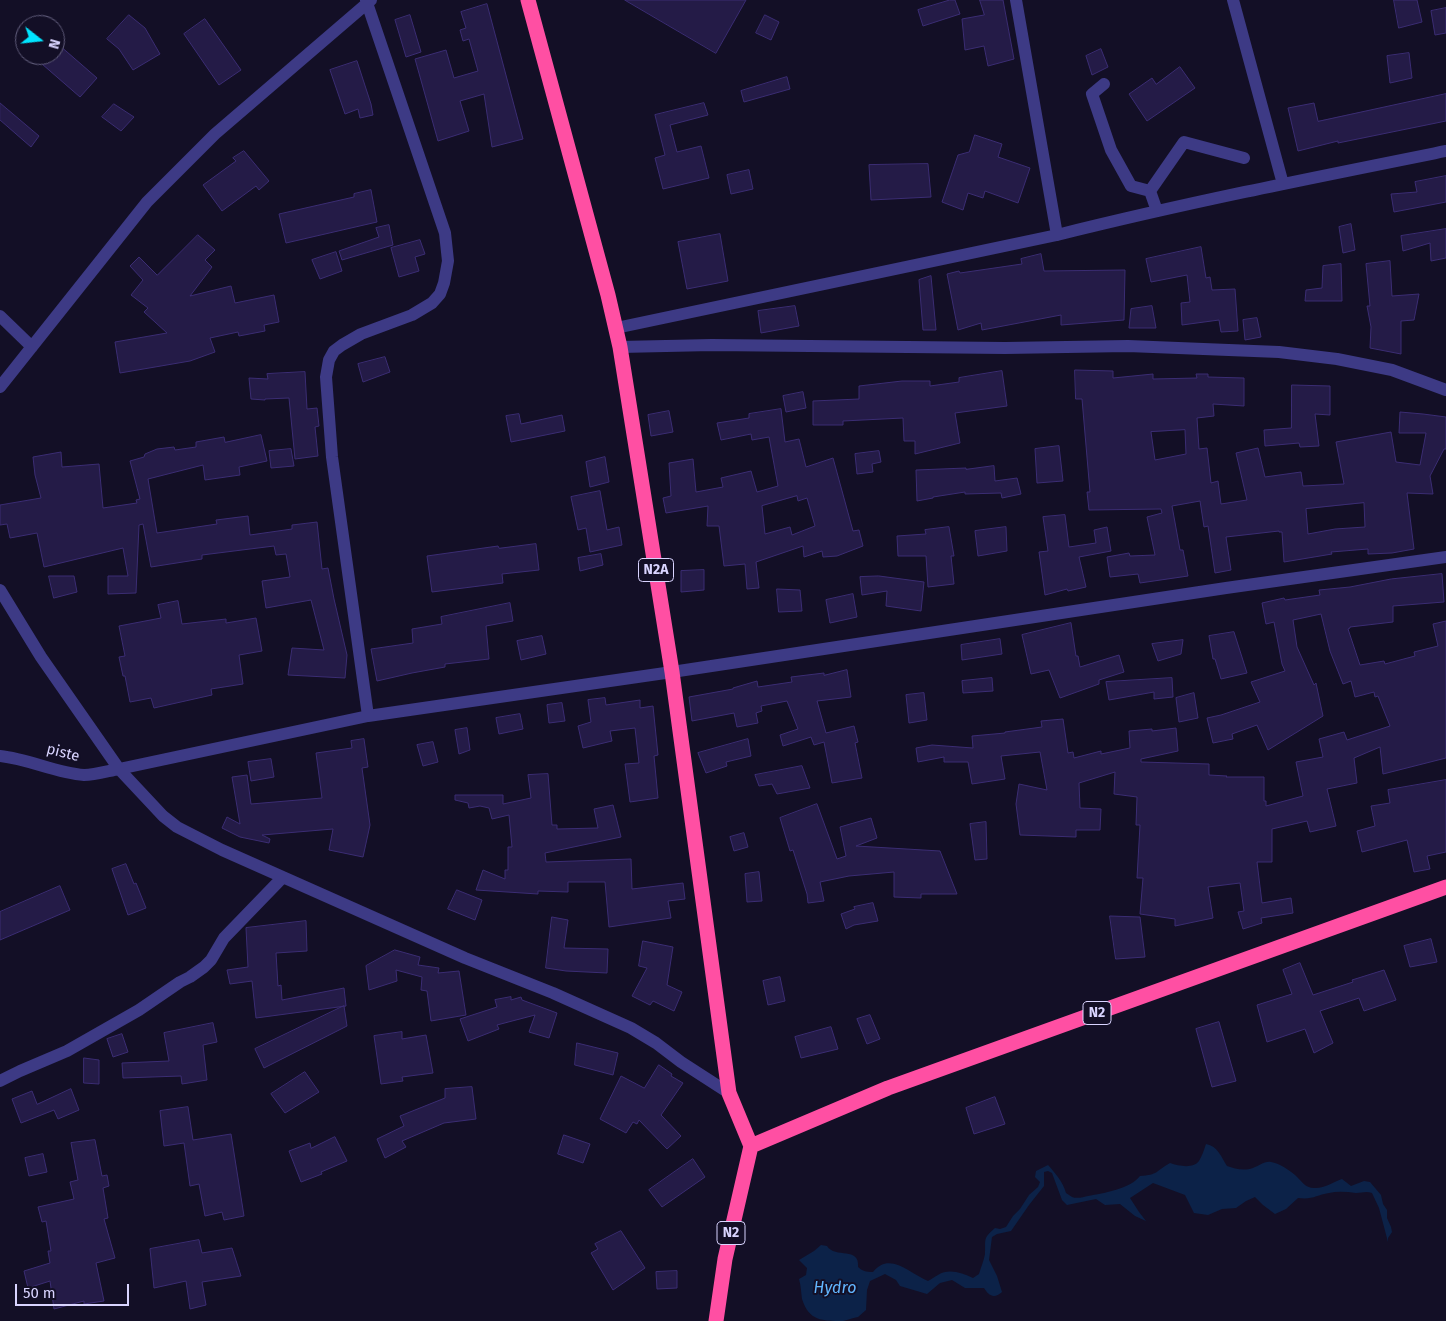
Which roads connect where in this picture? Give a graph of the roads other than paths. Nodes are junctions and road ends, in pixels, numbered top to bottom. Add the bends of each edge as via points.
1 (528, 0) edge
2 (1016, 0) edge
3 (1233, 0) edge
4 (368, 1) edge
5 (1104, 84) dead end
6 (1446, 151) edge
7 (1244, 158) dead end
8 (1283, 184) junction
9 (1150, 191) junction
10 (1156, 211) junction
11 (1056, 235) junction
12 (0, 316) edge
13 (616, 328) junction
14 (32, 347) junction
15 (620, 347) junction
16 (0, 387) edge
17 (1446, 390) edge
18 (1446, 557) edge
19 (0, 590) edge
20 (672, 672) junction
21 (368, 716) junction
22 (0, 756) edge
23 (119, 769) junction
24 (283, 877) junction
25 (1446, 887) edge
26 (0, 1081) edge
27 (729, 1094) junction
28 (751, 1146) junction
29 (716, 1321) edge

1 - 13 highway, N2A
2 - 11 street
3 - 8 street
4 - 14 street via 215,134 147,202
4 - 21 street via 445,233 448,261 440,294 432,303 412,315 349,341 334,351 328,360 326,393 332,457
5 - 9 street via 1092,94 1112,150 1131,186
6 - 8 street
7 - 9 street via 1184,142
8 - 10 street
9 - 10 street
10 - 11 street
11 - 13 street
12 - 14 street
13 - 15 highway, N2A
14 - 16 street
15 - 17 street via 1128,346 1279,352 1392,370
15 - 20 highway, N2A
18 - 20 street, piste
19 - 23 street via 41,657
20 - 21 street, piste
20 - 27 highway, N2A
21 - 23 street, piste
22 - 23 street, piste via 74,774
23 - 24 street via 177,827
24 - 26 street via 229,932 211,960 197,972 67,1051
24 - 27 street via 631,1028
25 - 28 highway, N2 via 888,1088
27 - 28 highway, N2A
28 - 29 highway, N2 via 725,1259

